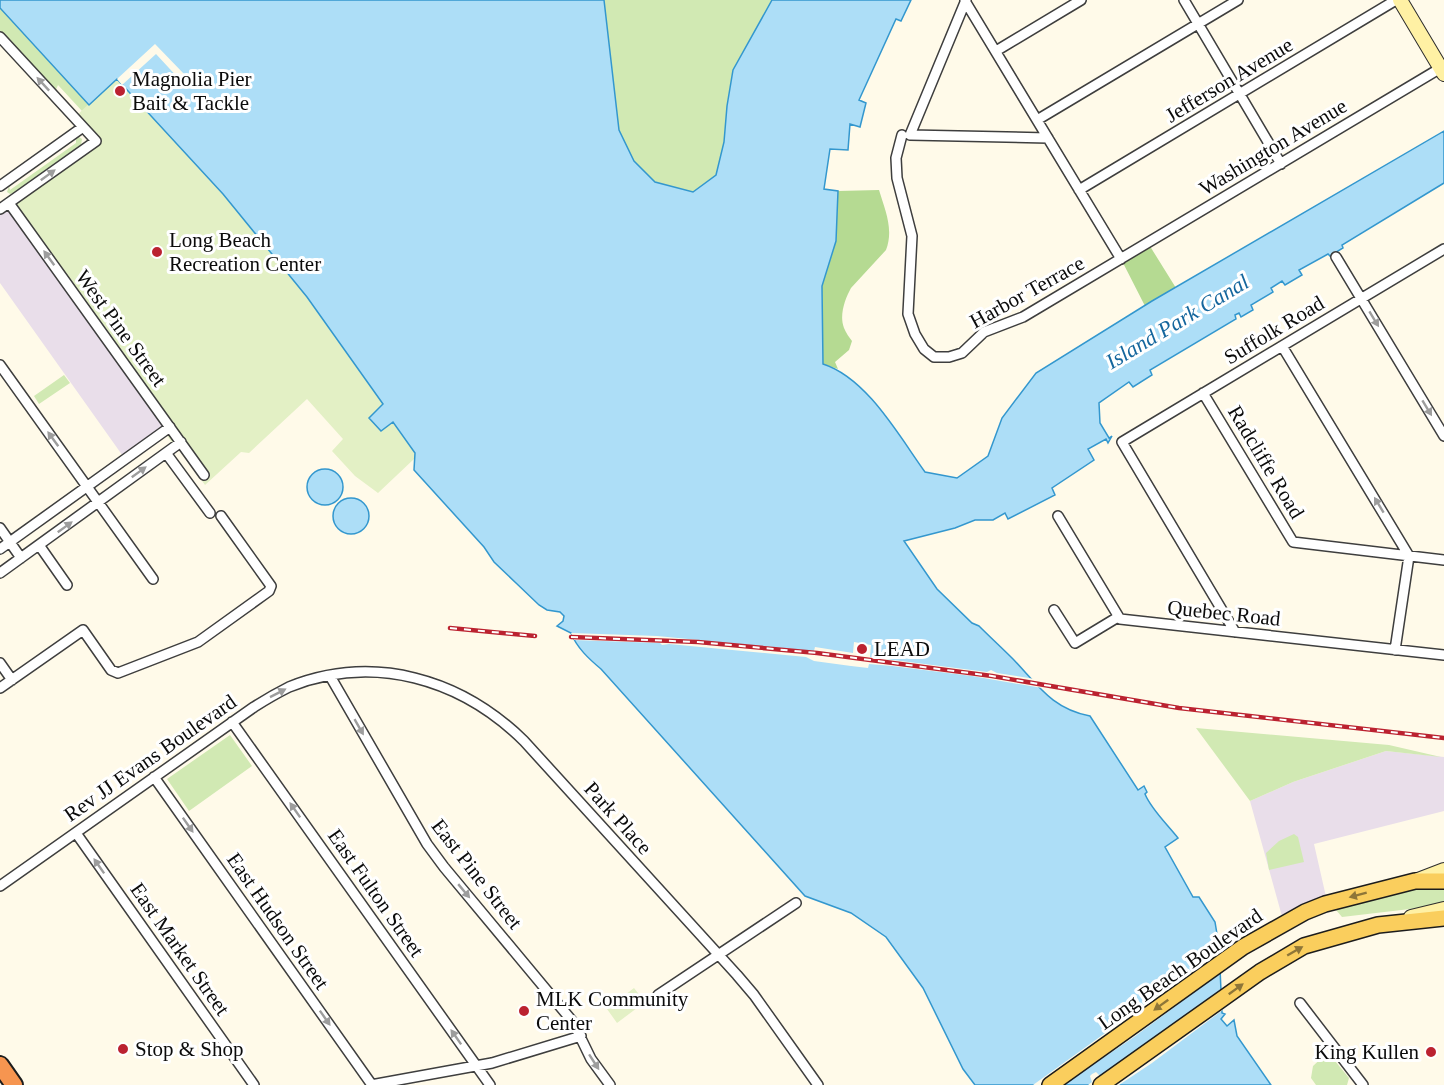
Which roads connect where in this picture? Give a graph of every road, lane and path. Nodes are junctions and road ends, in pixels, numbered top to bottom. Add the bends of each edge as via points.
1 (965, 0) edge
2 (1081, 0) edge
3 (1184, 0) edge
4 (1238, 0) edge
5 (1398, 0) edge
6 (1198, 24) junction
7 (0, 37) edge
8 (996, 51) junction
9 (1443, 69) edge
10 (1240, 94) junction
11 (1037, 120) junction
12 (82, 127) junction
13 (906, 135) junction
14 (1048, 138) junction
15 (1281, 164) junction
16 (0, 186) edge
17 (1079, 190) junction
18 (3, 204) edge
19 (1443, 252) edge
20 (1336, 257) dead end
21 (1120, 259) junction
22 (1361, 298) junction
23 (1282, 346) junction
24 (0, 365) edge
25 (1203, 393) junction
26 (170, 427) junction
27 (1444, 436) edge
28 (181, 442) junction
29 (166, 453) junction
30 (204, 475) dead end
31 (87, 487) junction
32 (98, 503) junction
33 (210, 513) dead end
34 (221, 516) dead end
35 (1058, 516) dead end
36 (0, 528) edge
37 (10, 542) junction
38 (39, 545) junction
39 (0, 549) edge
40 (1408, 556) junction
41 (21, 558) junction
42 (1444, 560) edge
43 (1, 571) edge
44 (153, 579) dead end
45 (67, 585) dead end
46 (1054, 610) dead end
47 (1118, 617) junction
48 (1235, 632) junction
49 (1395, 650) junction
50 (1444, 655) edge
51 (0, 663) edge
52 (330, 676) junction
53 (12, 680) junction
54 (0, 688) edge
55 (232, 722) junction
56 (154, 777) junction
57 (76, 833) junction
58 (1444, 870) edge
59 (1415, 881) junction
60 (1444, 881) edge
61 (0, 886) edge
62 (796, 903) dead end
63 (1444, 909) edge
64 (1444, 918) edge
65 (1394, 922) junction
66 (718, 955) junction
67 (658, 995) dead end
68 (1300, 1003) dead end
69 (581, 1036) junction
70 (0, 1065) edge
71 (476, 1065) junction
72 (14, 1085) edge
73 (254, 1085) edge
74 (372, 1085) edge
75 (490, 1085) edge
76 (610, 1085) edge
77 (818, 1085) edge
78 (1050, 1085) edge
79 (1101, 1085) edge
80 (1363, 1085) edge

1 - 8 street
1 - 13 street
2 - 8 street
3 - 6 street
4 - 6 street
5 - 9 main road
5 - 10 street, Jefferson Avenue
6 - 10 street
6 - 11 street
12 -> 7 street
8 - 11 street
9 - 15 street, Washington Avenue
10 - 15 street
10 - 17 street, Jefferson Avenue
11 - 14 street
12 - 16 street
18 -> 12 street via 96,141
13 - 14 street
13 - 21 street, Harbor Terrace via 896,158 897,178 912,236 908,314 924,349 934,357 962,353 984,332 1023,317
14 - 17 street
15 - 21 street, Washington Avenue
17 - 21 street
26 -> 18 street, West Pine Street
19 - 22 street, Suffolk Road
20 - 22 street
22 - 23 street, Suffolk Road
22 -> 27 street
23 - 25 street, Suffolk Road
40 -> 23 street
31 -> 24 street
25 - 40 street, Radcliffe Road via 1293,542
25 - 48 street, Suffolk Road via 1122,442
26 - 28 street, West Pine Street
26 - 31 street
28 - 29 street
28 - 30 street, West Pine Street
32 -> 29 street
29 - 33 street
31 - 32 street
31 - 37 street
38 -> 32 street
32 - 44 street
34 - 53 street via 271,586 269,591 198,642 119,673 111,670 83,630
35 - 47 street
36 - 37 street
37 - 39 street
37 - 41 street
38 - 41 street
38 - 45 street
40 - 42 street, Radcliffe Road
40 - 49 street
41 - 43 street
46 - 47 street via 1075,643
47 - 48 street, Quebec Road
48 - 49 street, Quebec Road
49 - 50 street, Quebec Road
51 - 53 street
55 -> 52 street, Rev JJ Evans Boulevard via 281,691
52 - 66 street, Park Place via 382,673 420,679 455,691 499,718
52 -> 69 street, East Pine Street via 429,846
53 - 54 street
55 - 56 street, Rev JJ Evans Boulevard
71 -> 55 street, East Fulton Street
56 - 57 street, Rev JJ Evans Boulevard
56 -> 74 street, East Hudson Street
57 - 61 street, Rev JJ Evans Boulevard
73 -> 57 street, East Market Street
58 - 59 main road, Long Beach Boulevard
59 - 60 main road
59 -> 78 main road, Long Beach Boulevard via 1325,904 1295,917 1243,947
62 - 66 street
63 - 65 main road
64 - 65 main road
79 -> 65 main road via 1260,972 1304,946
66 - 67 street
66 - 77 street, Park Place via 754,995
68 - 80 street
69 - 71 street
69 -> 76 street, East Pine Street via 591,1059
70 - 72 highway
71 - 74 street
71 - 75 street, East Fulton Street

